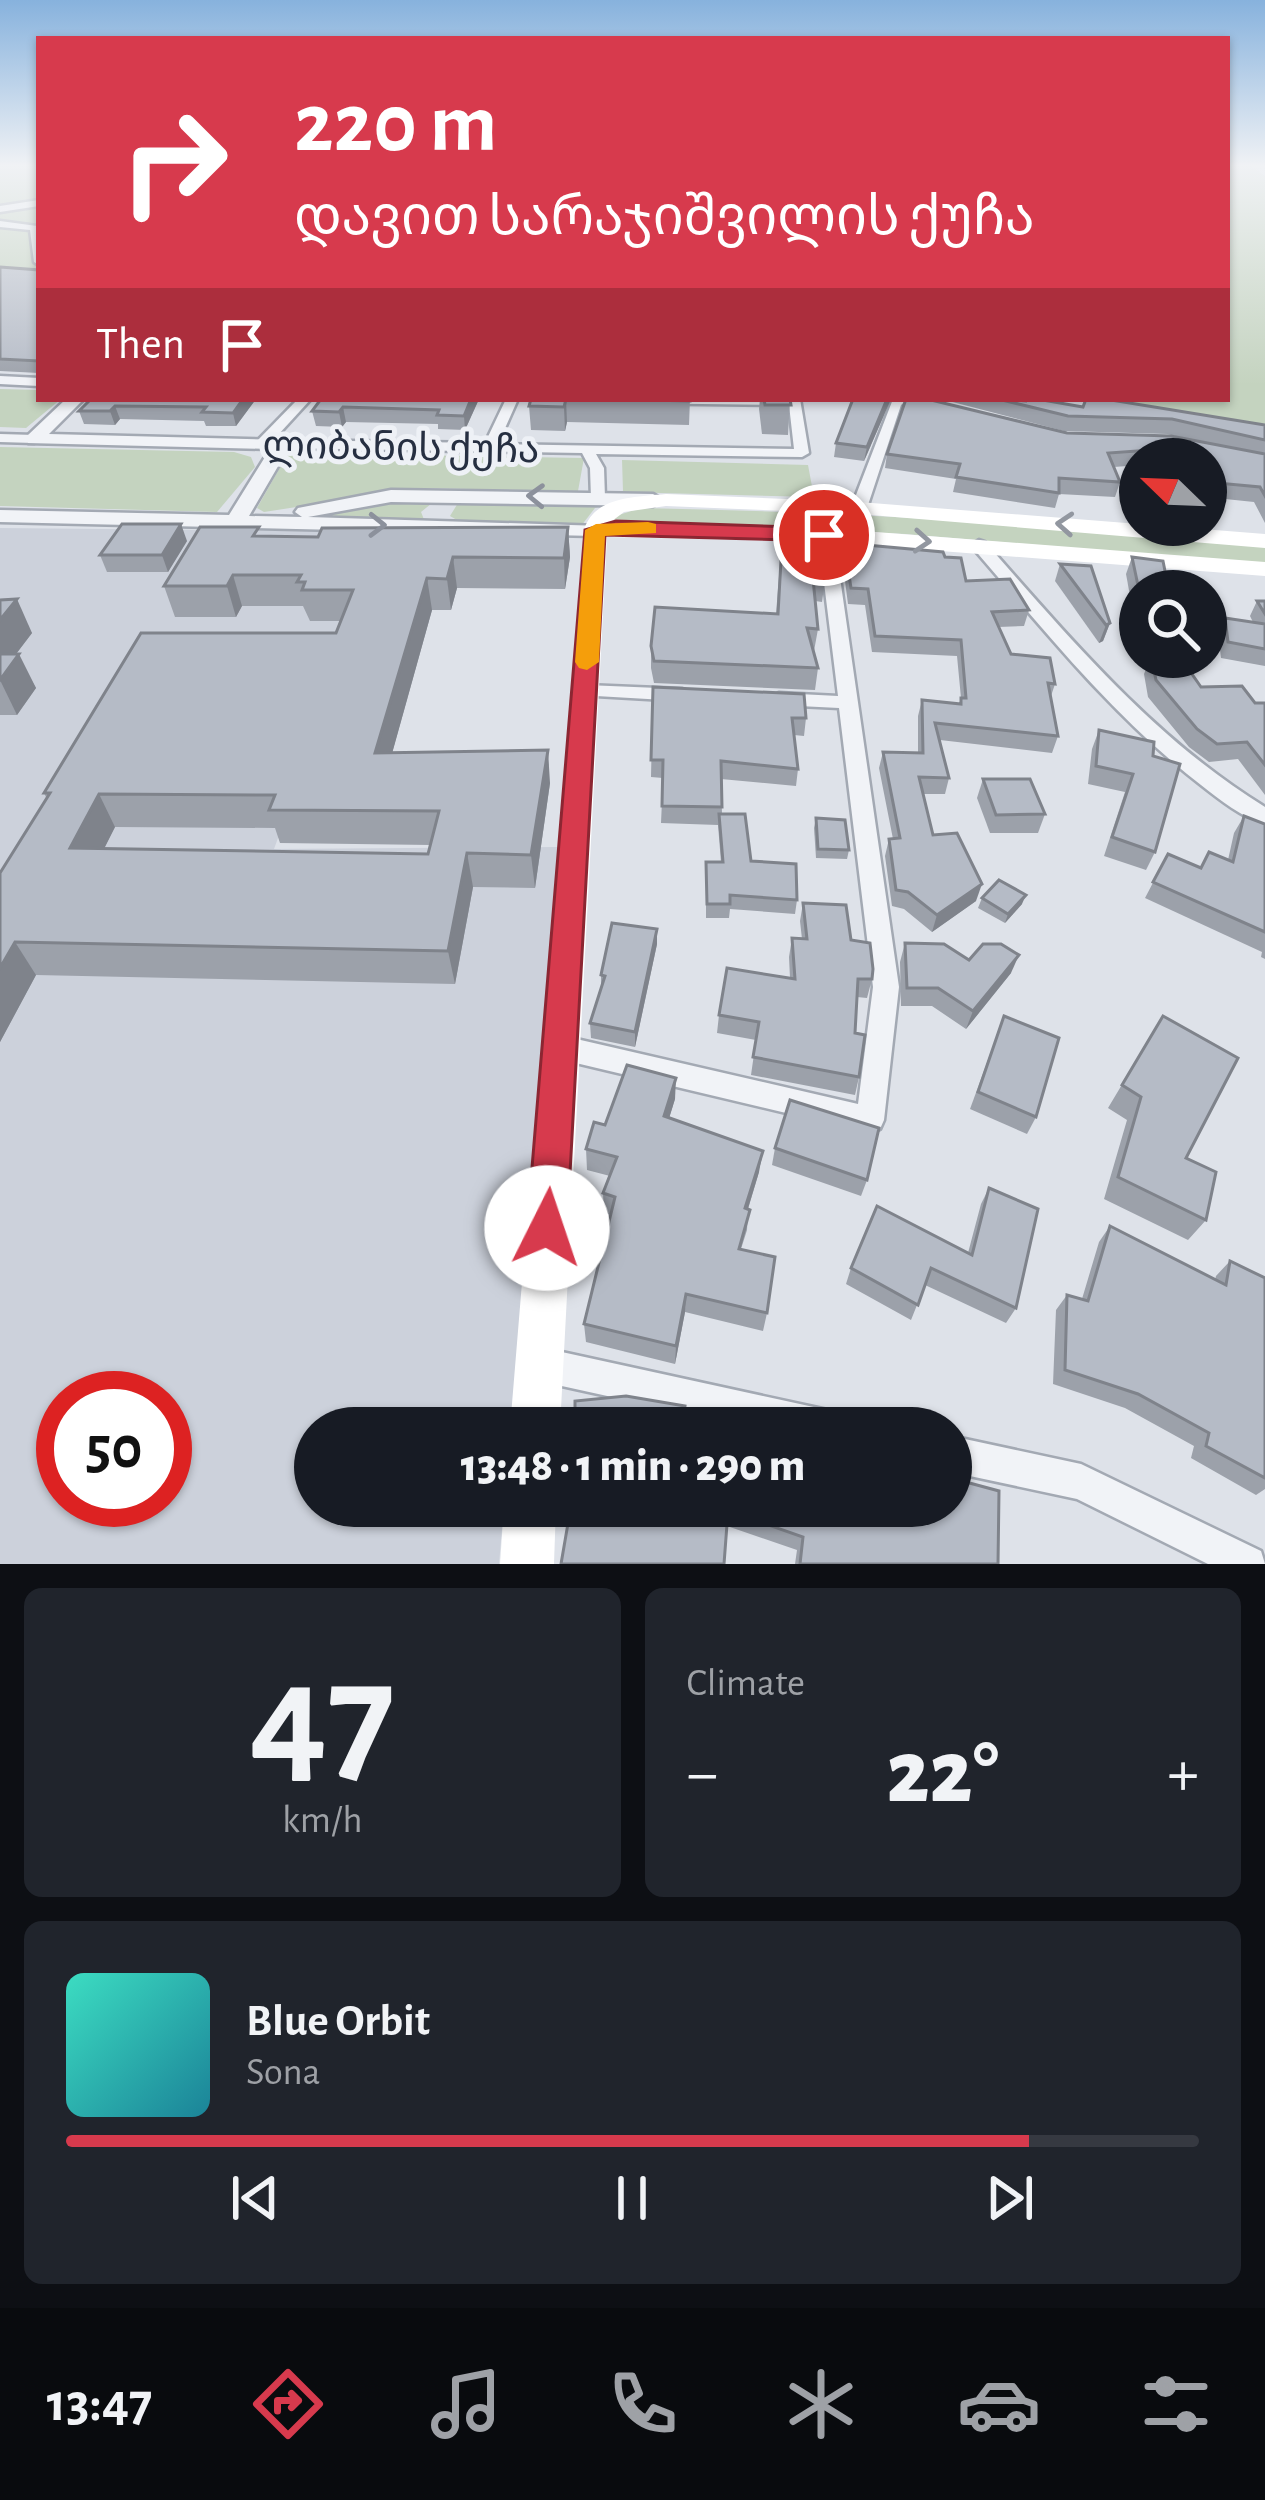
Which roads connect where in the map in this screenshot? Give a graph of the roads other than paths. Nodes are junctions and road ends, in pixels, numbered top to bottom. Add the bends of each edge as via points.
1 (23, 271) edge
2 (36, 273) edge
3 (0, 380) edge
4 (36, 382) edge
5 (73, 402) edge
6 (303, 402) edge
7 (511, 402) edge
8 (795, 402) edge
9 (898, 402) edge
10 (918, 402) edge
11 (930, 405) edge
12 (0, 438) edge
13 (34, 439) junction
14 (272, 444) junction
15 (490, 447) junction
16 (586, 448) junction
17 (465, 494) junction
18 (653, 500) junction
19 (859, 508) junction
20 (597, 514) junction
21 (0, 516) edge
22 (236, 520) junction
23 (260, 521) junction
24 (454, 526) junction
25 (1265, 541) edge
26 (980, 544) junction
27 (828, 550) dead end
28 (1262, 574) edge
29 (586, 691) junction
30 (704, 696) edge
31 (751, 698) edge
32 (844, 702) junction
33 (1265, 817) edge
34 (559, 1047) junction
35 (538, 1364) junction
36 (536, 1407) edge
37 (736, 1407) edge
38 (972, 1459) edge
39 (529, 1527) edge
40 (526, 1564) edge
41 (1248, 1564) edge

1 - 2 street
3 - 4 street
5 - 13 street
6 - 14 street
7 - 15 street
8 - 16 street, ლიბანის ქუჩა via 802,452
9 - 19 street
10 - 11 street
12 - 13 street, ლიბანის ქუჩა
13 - 14 street, ლიბანის ქუჩა
14 - 15 street, ლიბანის ქუჩა
14 - 22 street
15 - 16 street, ლიბანის ქუჩა
16 - 20 street via 597,468
20 -> 17 street, ლიბანის ქუჩა
17 - 23 street, ლიბანის ქუჩა via 391,496
17 - 24 street via 431,508
18 - 19 main road
18 - 20 street, ლიბანის ქუჩა
18 - 20 main road via 618,506 597,521
25 -> 19 main road
20 - 24 street, ლიბანის ქუჩა
20 -> 26 main road via 616,527
20 - 29 main road
21 - 22 street, ლიბანის ქუჩა
22 - 23 street, ლიბანის ქუჩა
23 -> 24 street, ლიბანის ქუჩა
26 - 28 main road
26 - 33 street via 1106,689 1215,789
27 - 32 street
29 - 30 street
29 - 34 main road
31 - 32 street
32 - 34 street via 886,987 870,1120
34 - 35 main road
35 - 36 main road
35 - 37 street
38 - 41 street via 1081,1482
39 - 40 main road

